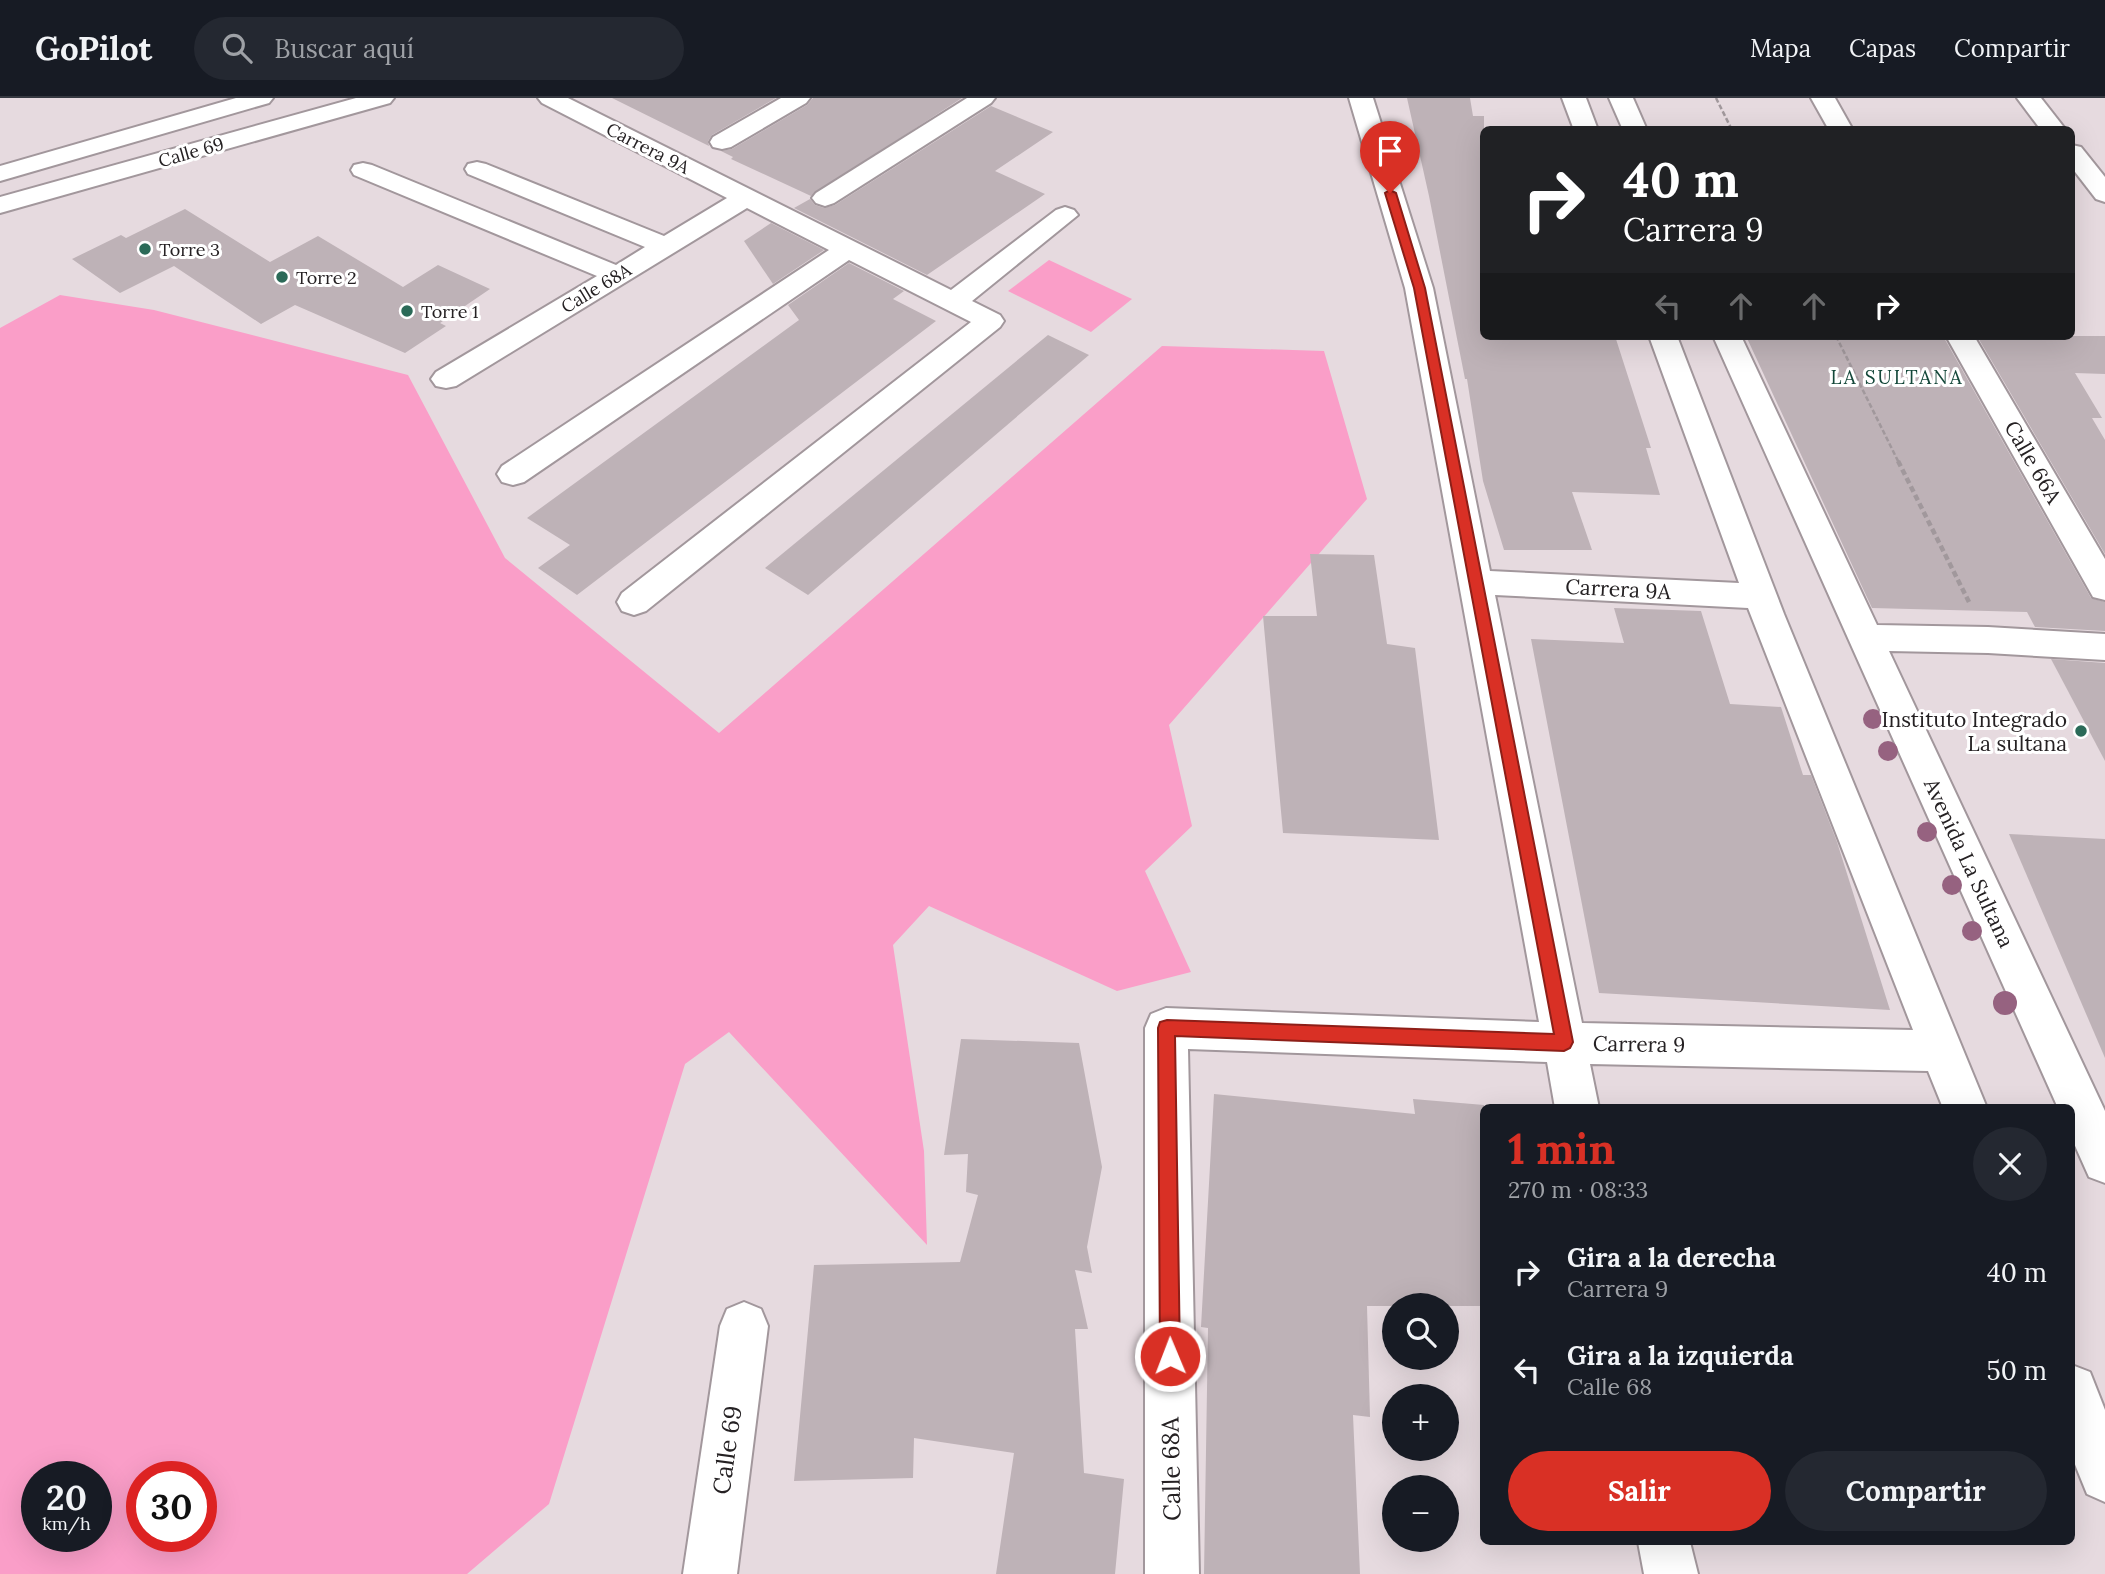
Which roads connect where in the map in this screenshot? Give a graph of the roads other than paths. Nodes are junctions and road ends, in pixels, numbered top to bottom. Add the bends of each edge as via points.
1 (261, 98) edge
2 (382, 98) edge
3 (550, 98) edge
4 (609, 98) edge
5 (798, 98) edge
6 (983, 98) edge
7 (1361, 98) edge
8 (1574, 98) edge
9 (1621, 98) edge
10 (1823, 98) edge
11 (2029, 98) edge
12 (580, 113) junction
13 (1584, 126) edge
14 (1633, 126) edge
15 (1839, 126) edge
16 (2051, 126) edge
17 (722, 142) dead end
18 (2075, 156) edge
19 (477, 169) dead end
20 (363, 170) dead end
21 (0, 174) edge
22 (2105, 194) edge
23 (745, 198) junction
24 (825, 198) dead end
25 (0, 205) edge
26 (1065, 215) dead end
27 (665, 246) junction
28 (848, 249) junction
29 (618, 275) junction
30 (952, 303) junction
31 (1664, 340) edge
32 (1729, 340) edge
33 (1962, 340) edge
34 (446, 379) dead end
35 (513, 474) dead end
36 (1475, 582) junction
37 (2105, 588) edge
38 (1760, 596) junction
39 (634, 601) dead end
40 (1865, 638) junction
41 (2105, 647) edge
42 (1167, 1028) joint
43 (1564, 1042) junction
44 (1943, 1051) junction
45 (1576, 1104) edge
46 (1963, 1104) edge
47 (2100, 1137) edge
48 (744, 1326) dead end
49 (2075, 1398) edge
50 (2105, 1476) edge
51 (1665, 1545) edge
52 (710, 1574) edge
53 (1172, 1574) edge
54 (1671, 1574) edge

1 - 21 street, Calle 69
2 - 25 street, Calle 69
3 - 12 street, Carrera 9A
4 - 12 street
5 - 17 street
6 - 24 street
7 - 36 street via 1419,288
8 - 13 street
9 - 14 street
10 - 15 street
11 - 16 street
12 - 23 street, Carrera 9A
18 - 22 street
19 - 27 street
20 - 29 street
23 - 27 street, Calle 68A
23 - 28 street, Carrera 9A
26 - 30 street
27 - 29 street, Calle 68A
28 - 30 street, Carrera 9A
28 - 35 street
29 - 34 street, Calle 68A
30 - 39 street, Carrera 9A via 990,321
31 - 38 street
32 - 40 street, Avenida La Sultana
33 - 37 street, Calle 66A
36 - 38 street, Carrera 9A
36 - 43 street
38 - 44 street
40 - 41 street
40 - 47 street, Avenida La Sultana
42 - 43 street, Carrera 9
42 - 53 street, Calle 68A
43 - 44 street, Carrera 9
43 - 45 street
44 - 46 street
48 - 52 street, Calle 69
49 - 50 street
51 - 54 street

